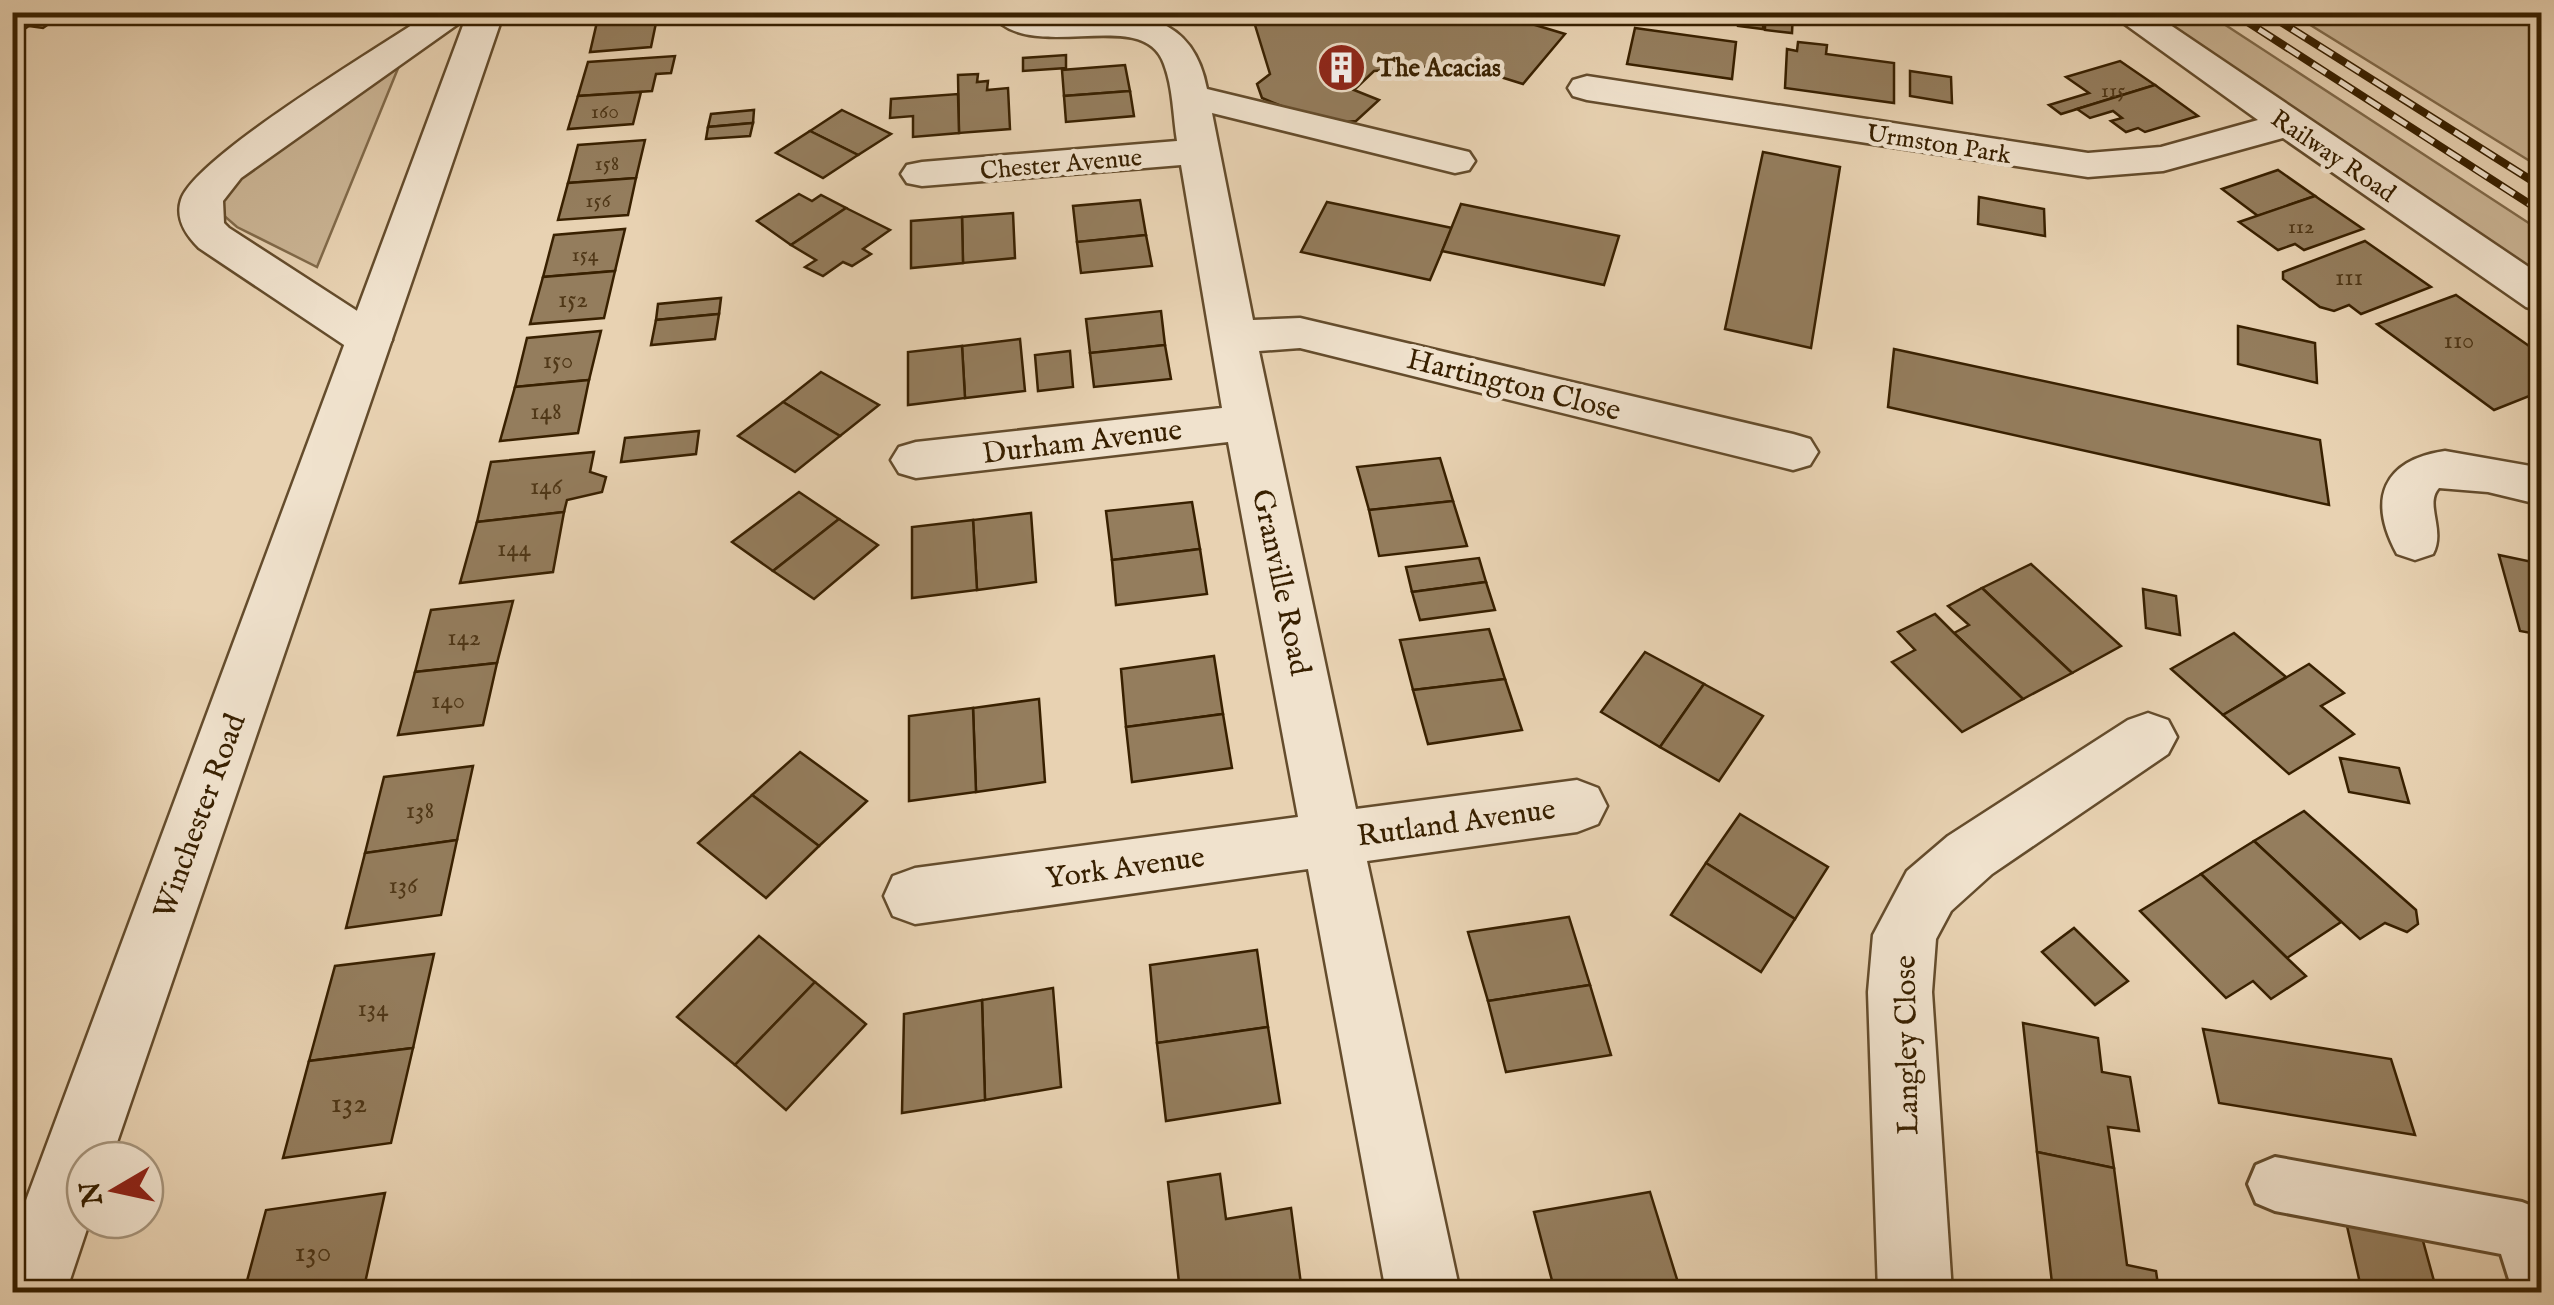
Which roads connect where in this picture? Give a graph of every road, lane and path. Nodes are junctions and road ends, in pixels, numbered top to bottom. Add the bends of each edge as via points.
1 (457, 12) edge
2 (486, 12) edge
3 (1008, 12) edge
4 (2126, 12) edge
5 (1587, 88) dead end
6 (1190, 96) junction
7 (2289, 124) junction
8 (1199, 152) junction
9 (1455, 161) dead end
10 (922, 174) dead end
11 (2542, 297) edge
12 (1232, 337) junction
13 (369, 340) junction
14 (1249, 422) junction
15 (1793, 452) dead end
16 (916, 460) dead end
17 (2542, 486) edge
18 (2415, 540) dead end
19 (2148, 737) dead end
20 (1577, 806) dead end
21 (1334, 838) junction
22 (915, 896) dead end
23 (2275, 1184) dead end
24 (29, 1292) edge
25 (1423, 1292) edge
26 (1915, 1292) edge
27 (2541, 1292) edge

1 - 13 street via 235,162 202,200 203,227 214,238
2 - 13 street, Winchester Road
3 - 6 street, Granville Road via 1030,26 1160,32 1183,61
4 - 7 street, Railway Road
5 - 7 street, Urmston Park via 2088,165 2163,159
6 - 8 street, Granville Road
6 - 9 street
7 - 11 street, Railway Road
8 - 10 street, Chester Avenue
8 - 12 street, Granville Road
12 - 14 street, Granville Road
12 - 15 street, Hartington Close via 1300,333
13 - 24 street, Winchester Road
14 - 16 street, Durham Avenue
14 - 21 street, Granville Road
17 - 18 street via 2474,471 2426,470 2408,492
19 - 26 street, Langley Close via 1970,855 1930,891 1905,935 1900,992
20 - 21 street, Rutland Avenue
21 - 22 street, York Avenue
21 - 25 street, Granville Road
23 - 27 lane via 2522,1230

